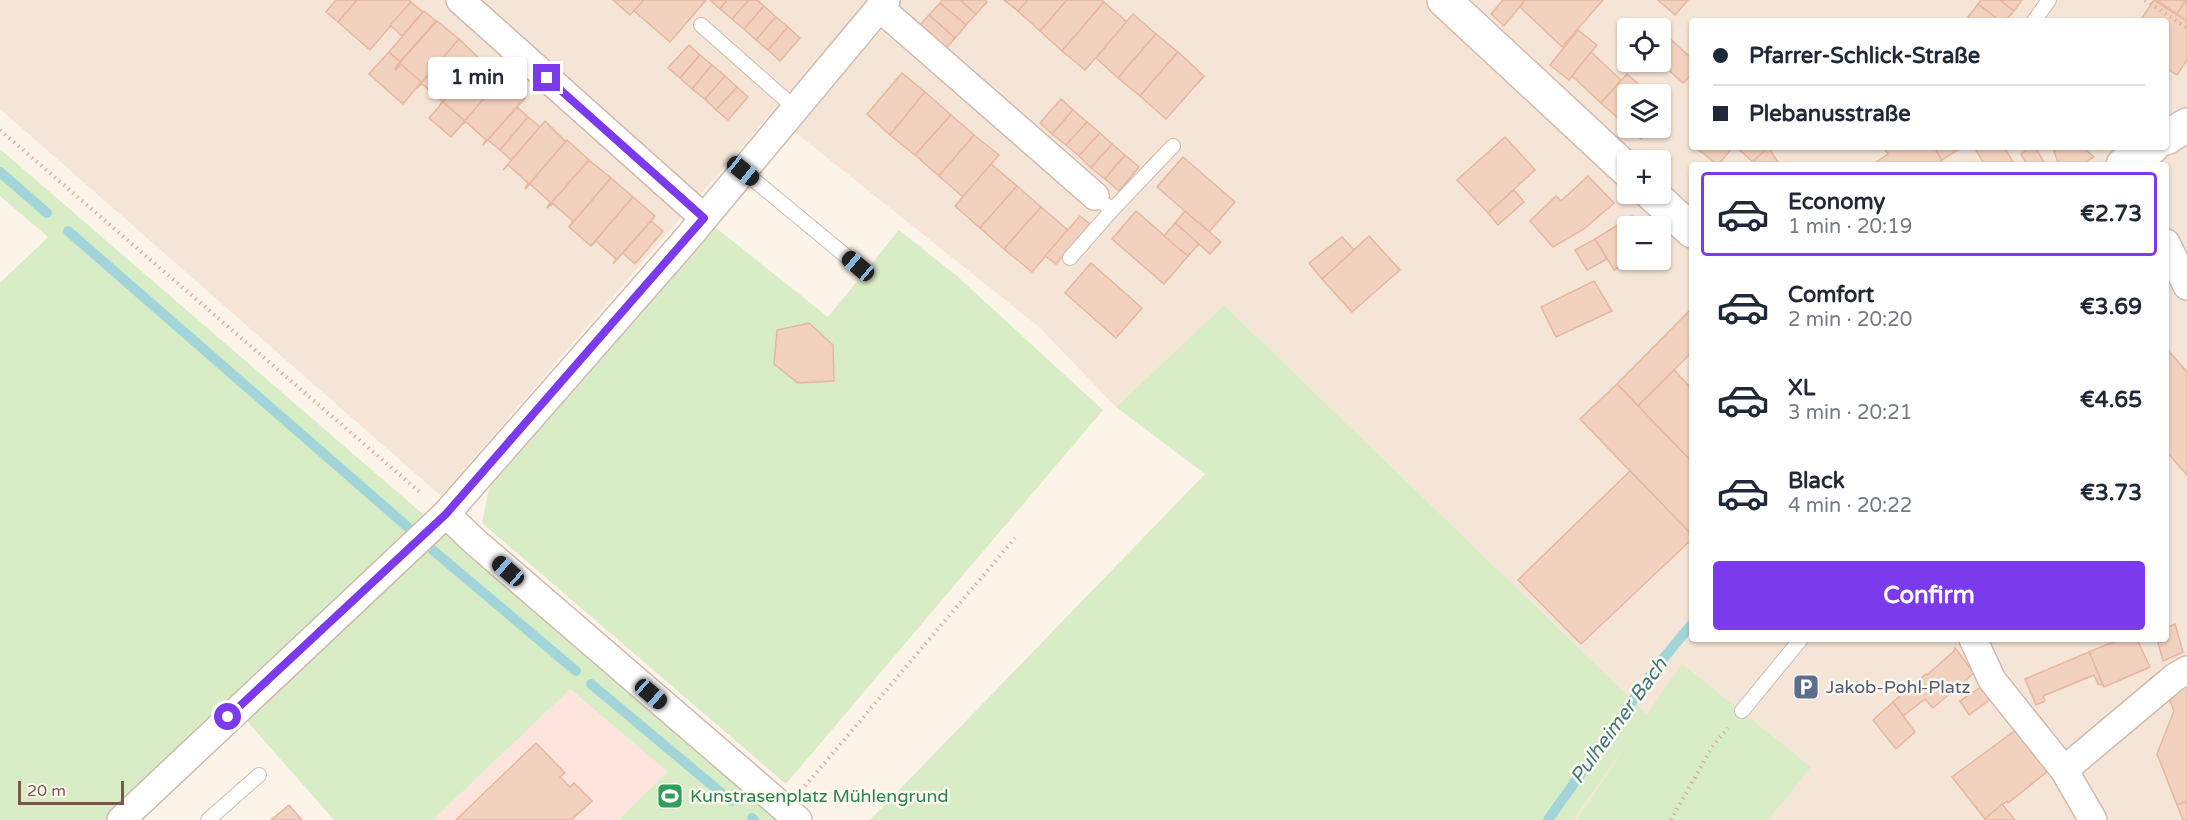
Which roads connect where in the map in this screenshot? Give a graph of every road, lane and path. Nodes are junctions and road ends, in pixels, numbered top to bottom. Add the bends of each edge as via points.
1 (460, 0) edge
2 (1444, 0) edge
3 (2049, 0) edge
4 (2145, 0) edge
5 (883, 4) edge
6 (2036, 18) edge
7 (701, 25) dead end
8 (2187, 28) edge
9 (796, 109) junction
10 (2187, 125) edge
11 (0, 130) edge
12 (2169, 136) edge
13 (1173, 146) dead end
14 (1617, 161) edge
15 (743, 171) junction
16 (1103, 203) junction
17 (1663, 204) edge
18 (704, 218) junction
19 (1689, 228) edge
20 (2169, 249) edge
21 (1070, 258) dead end
22 (858, 266) dead end
23 (2187, 286) edge
24 (446, 514) junction
25 (1015, 538) dead end
26 (1799, 642) edge
27 (1974, 642) edge
28 (2187, 670) edge
29 (1742, 711) joint
30 (2064, 770) junction
31 (258, 775) dead end
32 (791, 815) edge
33 (120, 820) edge
34 (208, 820) edge
35 (1671, 820) edge
36 (2093, 820) edge

1 - 18 street
2 - 14 street
3 - 6 lane
4 - 8 path
5 - 9 street
5 - 16 street
7 - 9 lane
9 - 15 street
10 - 12 street
11 - 24 path
13 - 16 lane
15 - 18 street
15 - 22 lane
16 - 21 lane
17 - 19 street
18 - 24 street
20 - 23 street
24 - 32 street
24 - 33 street
25 - 32 path
26 - 29 lane
27 - 30 street via 1992,680
28 - 30 street
29 - 35 path via 1712,747
30 - 36 street
31 - 34 lane

